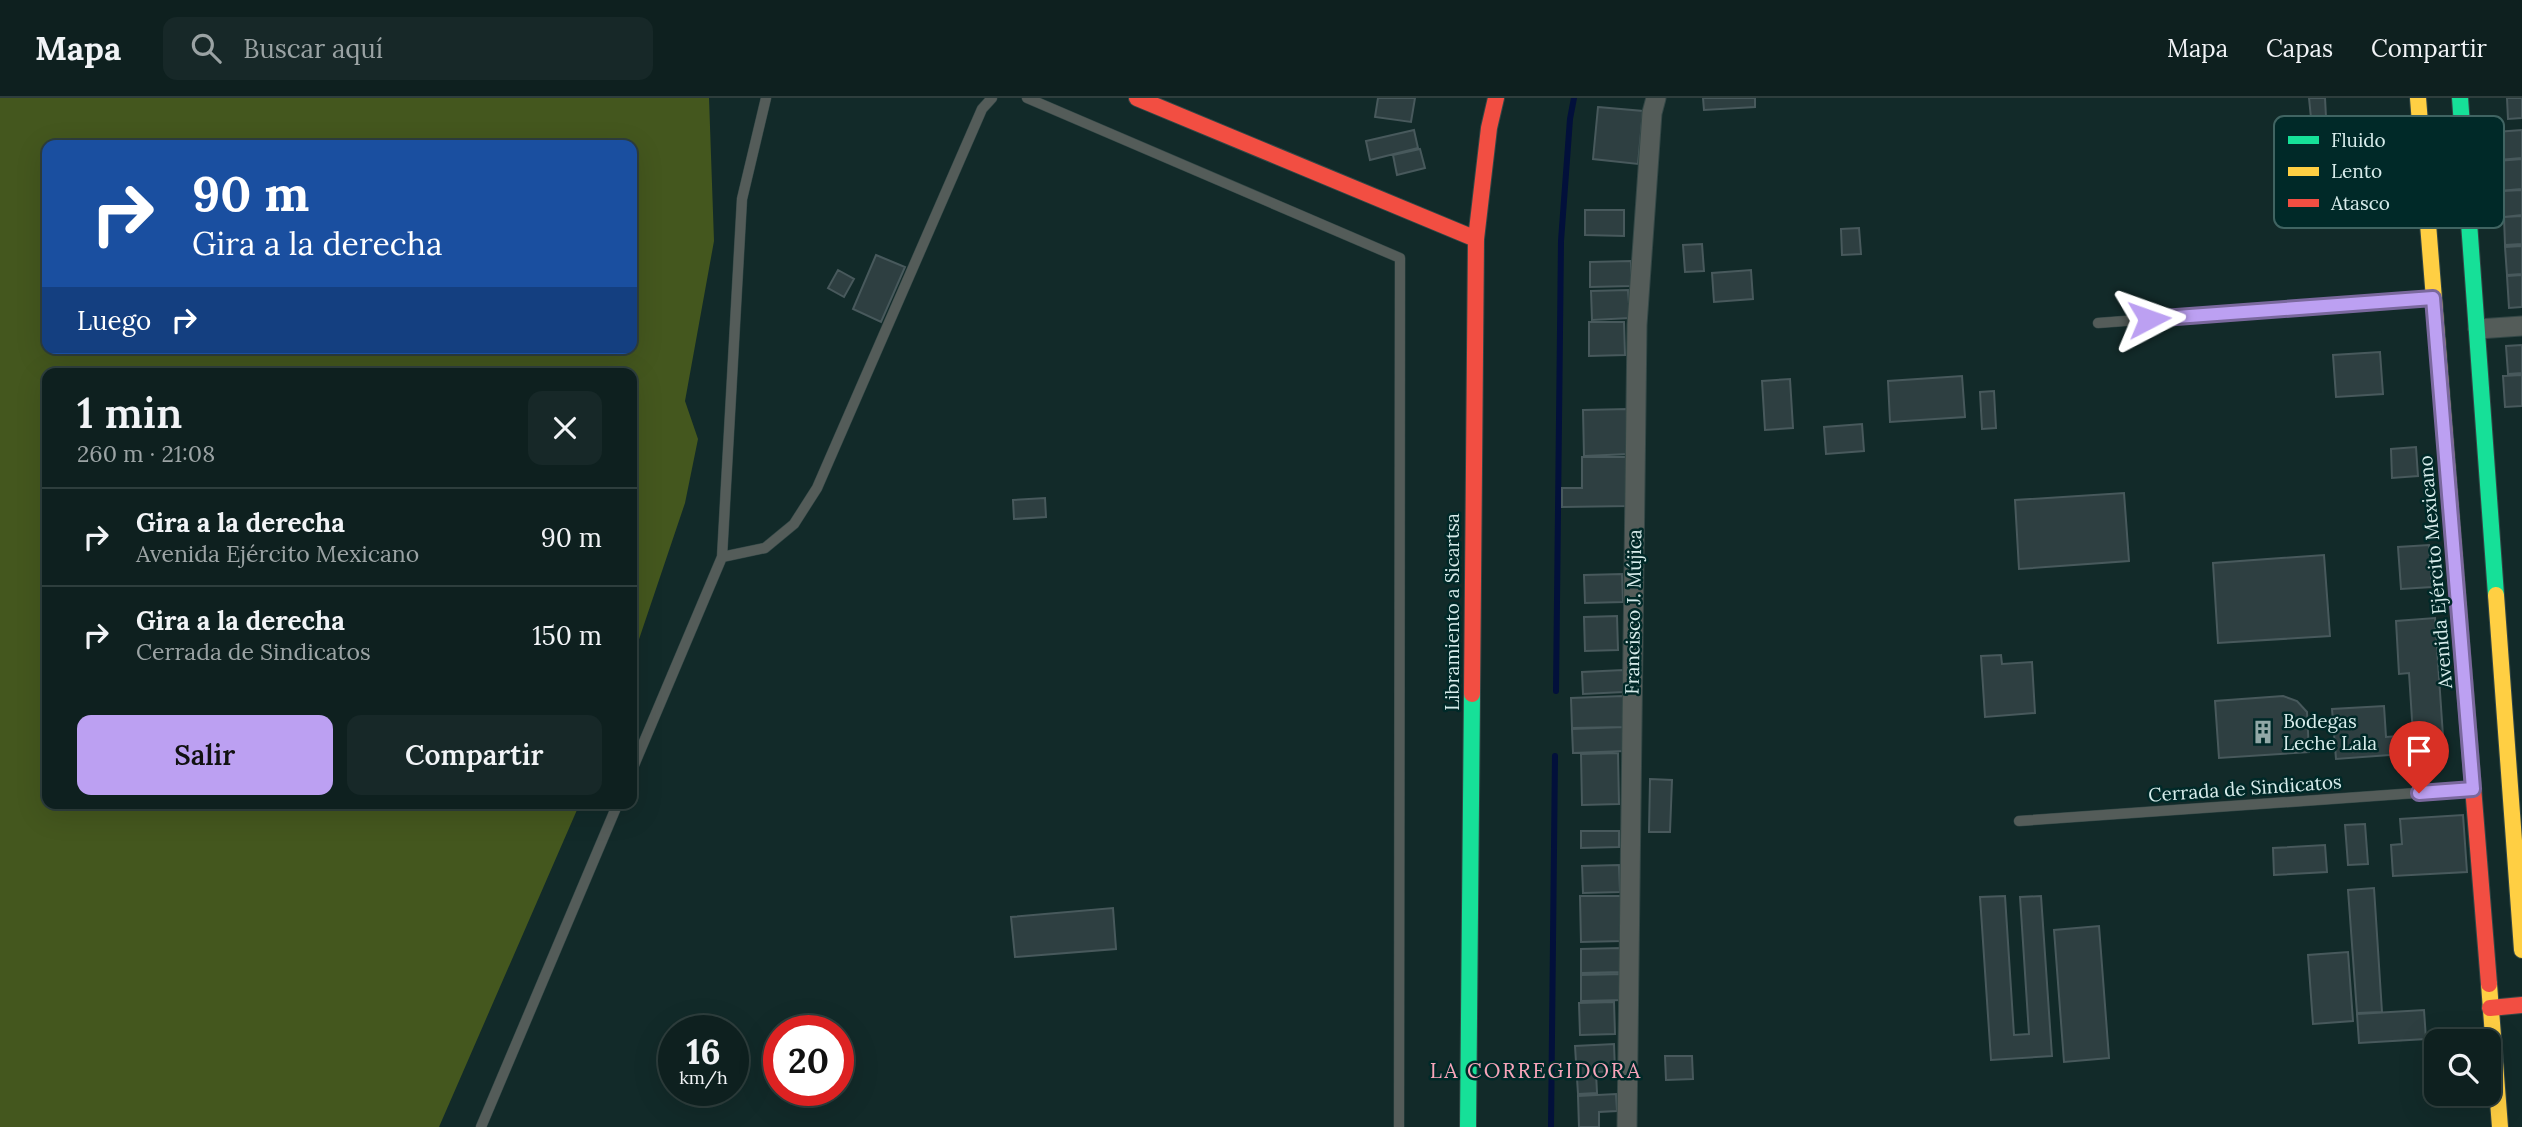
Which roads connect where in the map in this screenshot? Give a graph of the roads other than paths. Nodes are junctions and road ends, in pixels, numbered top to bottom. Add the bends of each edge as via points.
1 (766, 98) edge
2 (992, 98) edge
3 (1027, 98) edge
4 (1138, 98) edge
5 (1496, 98) edge
6 (1656, 98) edge
7 (2418, 98) edge
8 (2460, 98) edge
9 (2419, 116) edge
10 (2461, 116) edge
11 (2428, 228) edge
12 (2470, 228) edge
13 (1476, 239) junction
14 (2433, 298) junction
15 (2098, 323) dead end
16 (2522, 326) edge
17 (2478, 330) junction
18 (2470, 496) junction
19 (722, 557) junction
20 (2514, 730) edge
21 (637, 758) edge
22 (2473, 789) junction
23 (615, 809) edge
24 (2019, 821) dead end
25 (2522, 950) edge
26 (2522, 1005) edge
27 (2490, 1008) junction
28 (481, 1127) edge
29 (1399, 1127) edge
30 (1468, 1127) edge
31 (1627, 1127) edge
32 (2500, 1127) edge

1 - 19 lane via 741,199
2 - 19 lane via 982,109 817,488 794,524 765,548
3 - 29 lane via 1400,258
4 - 13 street
5 - 13 street, Libramiento a Sicartsa
6 - 31 street, Francisco J. Mújica via 1651,113 1637,325
7 - 9 street, Avenida Ejército Mexicano
8 - 10 street, Avenida Ejército Mexicano
11 - 14 street, Avenida Ejército Mexicano
12 - 17 street, Avenida Ejército Mexicano
13 - 30 street, Libramiento a Sicartsa
14 - 15 lane
14 - 18 street, Avenida Ejército Mexicano
16 - 17 street
17 - 18 street, Avenida Ejército Mexicano
18 - 20 street, Avenida Ejército Mexicano
18 - 22 street, Avenida Ejército Mexicano
19 - 21 lane
20 - 25 street, Avenida Ejército Mexicano
22 - 24 lane, Cerrada de Sindicatos
22 - 27 street, Avenida Ejército Mexicano
23 - 28 lane
26 - 27 street
27 - 32 street, Avenida Ejército Mexicano

